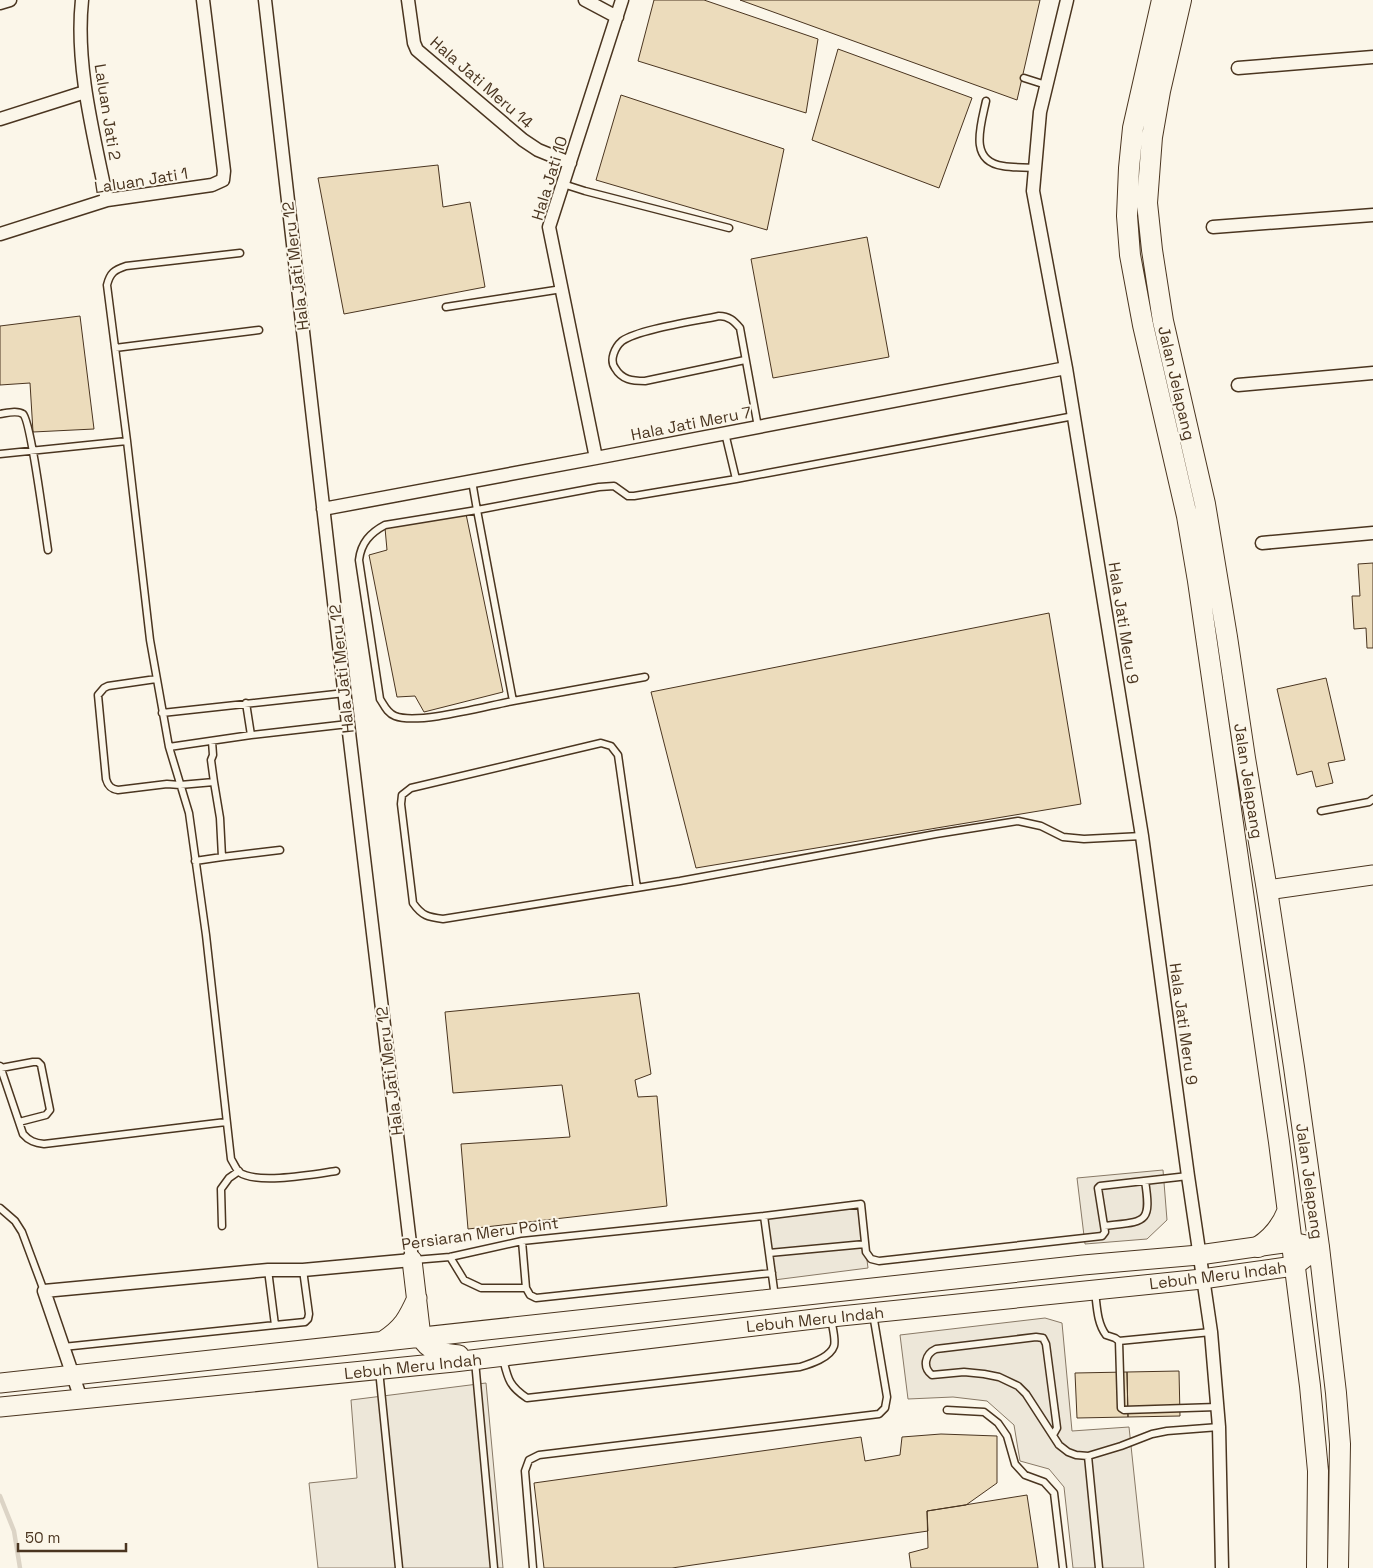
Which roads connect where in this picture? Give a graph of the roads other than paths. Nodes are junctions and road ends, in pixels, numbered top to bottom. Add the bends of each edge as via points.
1 (10, 0) edge
2 (82, 0) edge
3 (203, 0) edge
4 (265, 0) edge
5 (408, 0) edge
6 (585, 0) edge
7 (622, 0) edge
8 (1066, 0) edge
9 (1162, 0) edge
10 (1181, 0) edge
11 (0, 3) edge
12 (617, 17) junction
13 (1373, 57) edge
14 (1238, 68) dead end
15 (1024, 78) dead end
16 (1046, 85) junction
17 (85, 92) junction
18 (986, 101) dead end
19 (0, 119) edge
20 (570, 163) junction
21 (1035, 168) junction
22 (563, 184) junction
23 (107, 200) junction
24 (1373, 215) edge
25 (1213, 227) dead end
26 (729, 228) dead end
27 (0, 234) edge
28 (240, 253) dead end
29 (562, 289) junction
30 (446, 307) dead end
31 (259, 330) dead end
32 (115, 348) junction
33 (745, 360) junction
34 (1066, 368) junction
35 (1373, 374) edge
36 (1238, 385) dead end
37 (0, 414) edge
38 (1074, 416) junction
39 (758, 427) junction
40 (725, 433) junction
41 (127, 441) junction
42 (33, 451) junction
43 (0, 454) edge
44 (596, 458) junction
45 (736, 479) junction
46 (472, 481) junction
47 (323, 508) junction
48 (477, 510) junction
49 (1373, 533) edge
50 (1262, 543) dead end
51 (48, 550) dead end
52 (645, 677) dead end
53 (156, 679) junction
54 (345, 692) junction
55 (513, 701) junction
56 (246, 703) junction
57 (162, 713) junction
58 (348, 724) junction
59 (250, 735) junction
60 (212, 741) junction
61 (169, 747) junction
62 (214, 782) junction
63 (180, 785) junction
64 (1373, 799) edge
65 (1321, 811) dead end
66 (1142, 836) junction
67 (1236, 845) junction
68 (280, 850) dead end
69 (222, 857) junction
70 (196, 861) junction
71 (1373, 874) edge
72 (637, 888) junction
73 (1267, 890) junction
74 (1251, 948) junction
75 (0, 1067) edge
76 (19, 1122) junction
77 (226, 1122) junction
78 (239, 1172) junction
79 (336, 1172) dead end
80 (1188, 1176) junction
81 (1145, 1181) junction
82 (0, 1208) edge
83 (1287, 1212) junction
84 (764, 1216) junction
85 (222, 1226) dead end
86 (1104, 1226) junction
87 (522, 1241) junction
88 (1291, 1242) junction
89 (865, 1244) junction
90 (1258, 1247) junction
91 (1319, 1247) junction
92 (769, 1252) junction
93 (1199, 1255) junction
94 (450, 1257) junction
95 (412, 1260) junction
96 (1294, 1266) junction
97 (268, 1270) junction
98 (303, 1270) junction
99 (772, 1272) junction
100 (1202, 1279) junction
101 (526, 1288) junction
102 (1095, 1289) junction
103 (44, 1292) junction
104 (418, 1298) junction
105 (775, 1299) junction
106 (873, 1312) junction
107 (831, 1317) junction
108 (275, 1325) junction
109 (1211, 1332) junction
110 (458, 1333) junction
111 (421, 1337) junction
112 (1119, 1341) junction
113 (382, 1342) junction
114 (63, 1347) junction
115 (503, 1356) junction
116 (479, 1359) junction
117 (379, 1370) junction
118 (72, 1375) junction
119 (324, 1375) junction
120 (8, 1382) edge
121 (81, 1399) junction
122 (0, 1407) edge
123 (1217, 1407) junction
124 (947, 1410) dead end
125 (1219, 1427) junction
126 (1053, 1435) junction
127 (1088, 1456) junction
128 (399, 1568) edge
129 (494, 1568) edge
130 (533, 1568) edge
131 (1063, 1568) edge
132 (1099, 1568) edge
133 (1222, 1568) edge
134 (1317, 1568) edge
135 (1338, 1568) edge

1 - 11 street
2 - 17 street, Laluan Jati 2 via 80,18
3 - 23 street, Laluan Jati 1 via 223,180 212,185
4 - 47 street, Hala Jati Meru 12
5 - 20 street, Hala Jati Meru 14 via 414,43 418,50 523,140
6 - 12 street
7 - 12 street, Hala Jati 10
8 - 16 street, Hala Jati Meru 9
9 - 67 main road, Jalan Jelapang via 1133,128 1127,216 1130,255 1187,516
10 - 73 main road, Jalan Jelapang via 1152,137 1148,203 1152,250 1163,320 1205,504
12 - 20 street, Hala Jati 10
13 - 14 street
15 - 16 lane
16 - 21 street, Hala Jati Meru 9
17 - 19 street
17 - 23 street, Laluan Jati 2
18 - 21 lane via 979,132 979,148 983,155 990,162 1003,166
20 - 22 street, Hala Jati 10
21 - 34 street, Hala Jati Meru 9 via 1033,191
22 - 26 lane
22 - 29 street, Hala Jati 10 via 549,227
23 - 27 street, Laluan Jati 1
24 - 25 street
28 - 32 lane via 126,266 116,270 110,275 107,285
29 - 30 lane
29 - 44 street, Hala Jati 10
31 - 32 lane
32 - 41 lane
33 - 33 lane via 645,381 620,376 613,366 612,356 621,342 644,332 726,316 740,328
33 - 39 lane
34 - 38 street, Hala Jati Meru 9
34 - 39 street, Hala Jati Meru 7
35 - 36 street
37 - 42 lane via 23,414
38 - 45 lane
38 - 66 street, Hala Jati Meru 9
39 - 40 street, Hala Jati Meru 7
40 - 44 street, Hala Jati Meru 7
40 - 45 lane
41 - 42 lane
41 - 53 lane
42 - 43 lane
42 - 51 lane
44 - 46 street, Hala Jati Meru 7
45 - 48 lane via 634,496 628,496 614,486 599,487
46 - 47 street, Hala Jati Meru 7
46 - 48 lane
47 - 54 street, Hala Jati Meru 12
48 - 55 lane
48 - 55 lane via 385,525 368,537 360,550 380,699 394,716 420,719
49 - 50 street
52 - 55 lane
53 - 57 lane
53 - 63 lane via 108,686 98,695 106,779 110,788 118,790
54 - 56 lane
54 - 58 street, Hala Jati Meru 12
56 - 57 lane
56 - 59 lane
57 - 61 lane
58 - 59 lane
58 - 95 street, Hala Jati Meru 12
59 - 60 lane
60 - 61 lane
60 - 62 lane
61 - 63 lane
62 - 63 lane
62 - 69 lane
63 - 70 lane via 189,813
64 - 65 lane
66 - 72 lane via 1063,837 1041,826 1018,822
66 - 80 street, Hala Jati Meru 9
67 - 73 main road via 1249,874
67 - 74 main road, Jalan Jelapang
68 - 69 lane
69 - 70 lane
70 - 77 lane
71 - 73 main road
72 - 72 lane via 443,918 420,913 413,903 400,804 402,795 411,788 554,754 601,743 611,746 618,755
73 - 74 main road via 1253,908
73 - 91 main road, Jalan Jelapang
74 - 83 main road, Jalan Jelapang
75 - 76 lane
75 - 76 lane via 33,1062 41,1065 50,1110 46,1115
76 - 77 lane via 27,1139 44,1144
77 - 78 lane via 231,1158
78 - 79 lane via 251,1177 270,1178
78 - 85 lane via 229,1178 221,1189
80 - 81 lane
80 - 93 street, Hala Jati Meru 9
81 - 86 lane via 1149,1203 1143,1219
81 - 86 lane via 1099,1187
82 - 103 lane via 22,1232
83 - 88 main road, Jalan Jelapang
83 - 90 main road via 1275,1233
84 - 87 lane, Persiaran Meru Point
84 - 89 lane, Persiaran Meru Point via 861,1204
84 - 92 lane
86 - 89 lane via 1105,1234 1102,1236 879,1261 866,1252
87 - 94 lane, Persiaran Meru Point
87 - 101 lane
88 - 90 main road, Lebuh Meru Indah
88 - 91 main road, Lebuh Meru Indah
88 - 96 main road, Jalan Jelapang
89 - 92 lane
90 - 93 main road, Lebuh Meru Indah
91 - 96 main road, Lebuh Meru Indah
91 - 135 main road, Jalan Jelapang via 1340,1444
92 - 99 lane
93 - 100 street, Hala Jati Meru 9
93 - 105 main road, Lebuh Meru Indah
94 - 95 lane, Persiaran Meru Point
94 - 101 lane via 464,1280 480,1288
95 - 98 street, Persiaran Meru Point
95 - 104 main road, Hala Jati Meru 12
96 - 100 main road, Lebuh Meru Indah
96 - 134 main road, Jalan Jelapang via 1318,1471
97 - 98 street, Persiaran Meru Point
97 - 103 street, Persiaran Meru Point
97 - 108 lane
98 - 108 lane via 308,1319
99 - 101 lane via 536,1298
99 - 105 lane
100 - 102 main road, Lebuh Meru Indah
100 - 109 street, Hala Jati Meru 9
102 - 106 main road, Lebuh Meru Indah
102 - 112 lane via 1102,1330
103 - 114 street
104 - 110 main road via 433,1319
104 - 111 main road, Hala Jati Meru 12
104 - 113 main road via 403,1325
105 - 110 main road, Lebuh Meru Indah
106 - 107 main road, Lebuh Meru Indah
106 - 130 lane via 888,1397 879,1414 538,1455 529,1460 525,1471
107 - 115 main road, Lebuh Meru Indah
107 - 115 lane via 834,1346 818,1362 800,1367 527,1398 516,1391 508,1378
108 - 114 lane
109 - 112 lane
109 - 123 street, Hala Jati Meru 9
110 - 111 main road, Lebuh Meru Indah
111 - 113 main road, Lebuh Meru Indah
111 - 116 main road via 428,1347 436,1351
111 - 119 main road via 417,1348 407,1357
112 - 123 lane via 1124,1410
113 - 118 main road, Lebuh Meru Indah
114 - 118 street
115 - 116 main road, Lebuh Meru Indah
116 - 117 main road, Lebuh Meru Indah
116 - 129 lane
117 - 119 main road, Lebuh Meru Indah
117 - 128 lane
118 - 120 main road, Lebuh Meru Indah
118 - 121 street
119 - 121 main road, Lebuh Meru Indah
121 - 122 main road, Lebuh Meru Indah
123 - 125 street, Hala Jati Meru 9
124 - 131 lane via 984,1412 1007,1436 1015,1464 1026,1475 1044,1482 1054,1493
125 - 127 lane via 1152,1434
125 - 133 street, Hala Jati Meru 9
126 - 126 lane via 1018,1386 984,1374 932,1375 926,1367 928,1355 936,1349 1043,1338 1057,1428
126 - 127 lane via 1068,1452
127 - 132 lane

